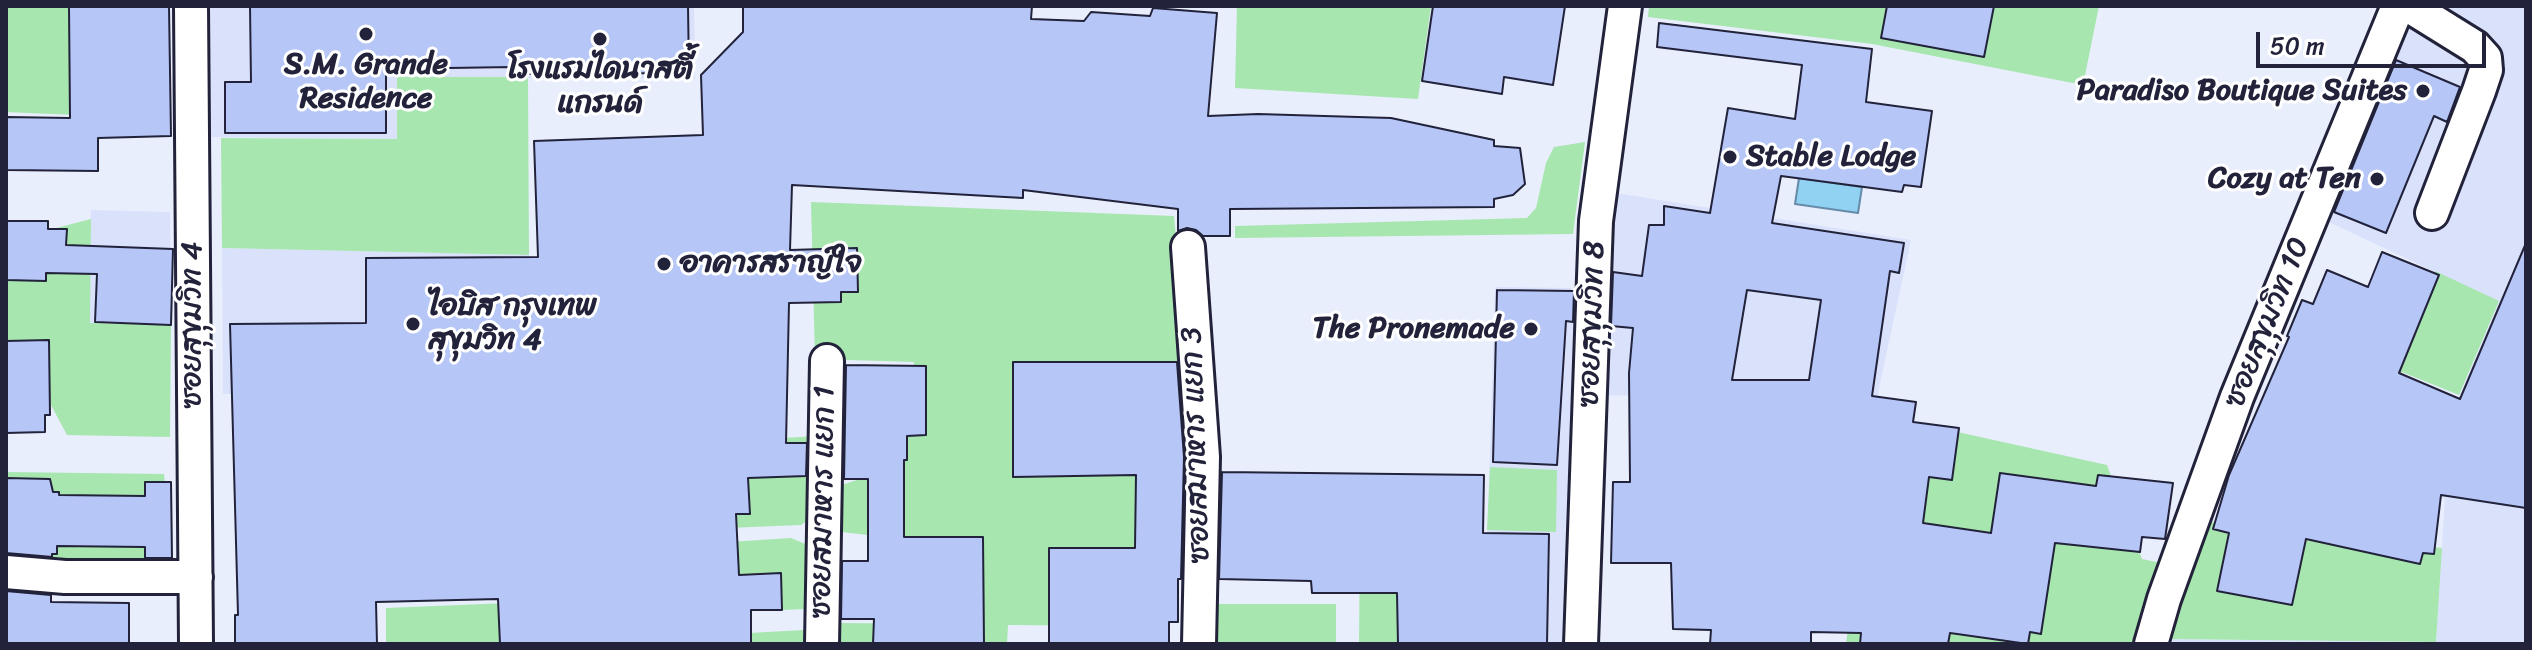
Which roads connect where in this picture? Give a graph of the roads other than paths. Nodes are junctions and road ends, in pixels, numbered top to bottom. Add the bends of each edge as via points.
1 (191, 6) edge
2 (1625, 6) edge
3 (2398, 6) edge
4 (2409, 6) edge
5 (2432, 213) dead end
6 (1188, 247) dead end
7 (827, 361) dead end
8 (6, 572) edge
9 (196, 577) junction
10 (196, 644) edge
11 (822, 644) edge
12 (1199, 644) edge
13 (1581, 644) edge
14 (2151, 644) edge

1 - 9 street, ซอยสุขุมวิท 4
2 - 13 street, ซอยสุขุมวิท 8 via 1596,221
3 - 14 street, ซอยสุขุมวิท 10 via 2237,397
4 - 5 street via 2485,58 2479,91
6 - 12 street, ซอยสมาหาร แยก 3 via 1203,457
7 - 11 street, ซอยสมาหาร แยก 1
8 - 9 street
9 - 10 street, ซอยสุขุมวิท 4

